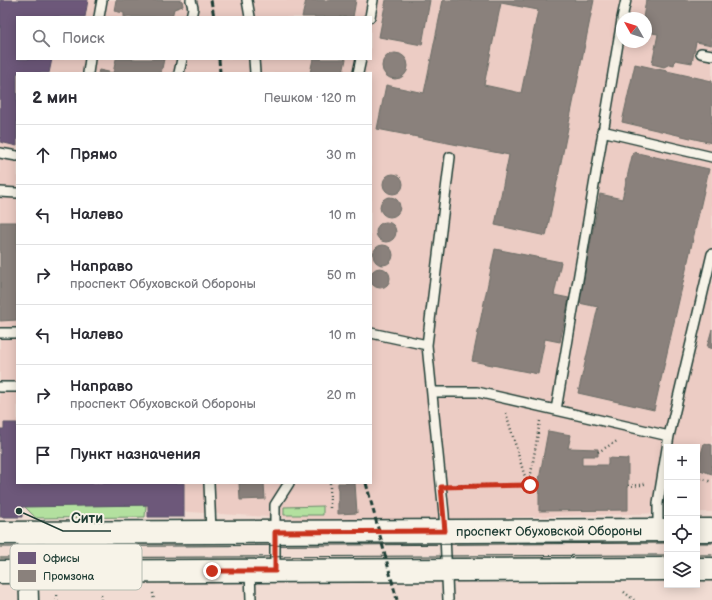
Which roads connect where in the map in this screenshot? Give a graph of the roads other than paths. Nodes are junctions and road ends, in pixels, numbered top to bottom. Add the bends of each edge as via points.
1 (102, 0) edge
2 (191, 0) edge
3 (247, 0) edge
4 (373, 0) edge
5 (626, 0) edge
6 (623, 12) edge
7 (99, 16) edge
8 (191, 16) edge
9 (250, 16) edge
10 (370, 16) edge
11 (617, 48) edge
12 (701, 52) dead end
13 (712, 55) edge
14 (90, 60) edge
15 (182, 60) edge
16 (254, 60) edge
17 (360, 60) edge
18 (88, 72) edge
19 (179, 72) edge
20 (255, 72) edge
21 (358, 72) edge
22 (602, 130) junction
23 (0, 153) edge
24 (16, 156) edge
25 (450, 157) dead end
26 (712, 157) edge
27 (0, 192) edge
28 (16, 193) edge
29 (712, 254) edge
30 (0, 333) edge
31 (16, 333) edge
32 (372, 333) edge
33 (428, 345) junction
34 (0, 387) edge
35 (16, 387) edge
36 (432, 392) junction
37 (556, 410) junction
38 (669, 436) junction
39 (210, 484) edge
40 (288, 484) edge
41 (663, 530) edge
42 (700, 530) edge
43 (712, 530) edge
44 (211, 531) junction
45 (445, 531) junction
46 (275, 532) junction
47 (0, 533) edge
48 (28, 533) junction
49 (28, 544) edge
50 (664, 569) edge
51 (700, 569) edge
52 (712, 569) edge
53 (447, 570) junction
54 (142, 571) edge
55 (250, 571) junction
56 (275, 571) junction
57 (29, 590) edge
58 (29, 600) edge
59 (251, 600) edge
60 (448, 600) edge

1 - 7 lane
2 - 8 lane
3 - 9 lane
4 - 10 lane
5 - 6 lane
11 - 22 lane
12 - 13 lane
14 - 18 lane
15 - 19 lane
16 - 20 lane
17 - 21 lane
22 - 26 lane
22 - 37 lane
23 - 24 lane
25 - 33 lane
27 - 28 lane
29 - 38 lane
30 - 31 lane
32 - 33 lane
33 - 36 lane
34 - 35 lane
36 - 37 lane via 477,392
36 - 45 lane
37 - 38 lane
38 - 41 lane via 658,503
39 - 44 lane
40 - 46 lane via 275,505
41 - 45 main road, проспект Обуховской Обороны
42 - 43 main road
44 - 46 main road, проспект Обуховской Обороны
44 - 48 main road, проспект Обуховской Обороны
45 - 46 main road, проспект Обуховской Обороны
45 - 53 lane
46 - 56 lane
47 - 48 main road, проспект Обуховской Обороны
48 - 49 street
50 - 53 main road
51 - 52 main road
53 - 56 main road
53 - 60 lane
54 - 55 main road
55 - 56 main road
55 - 59 lane
57 - 58 street

